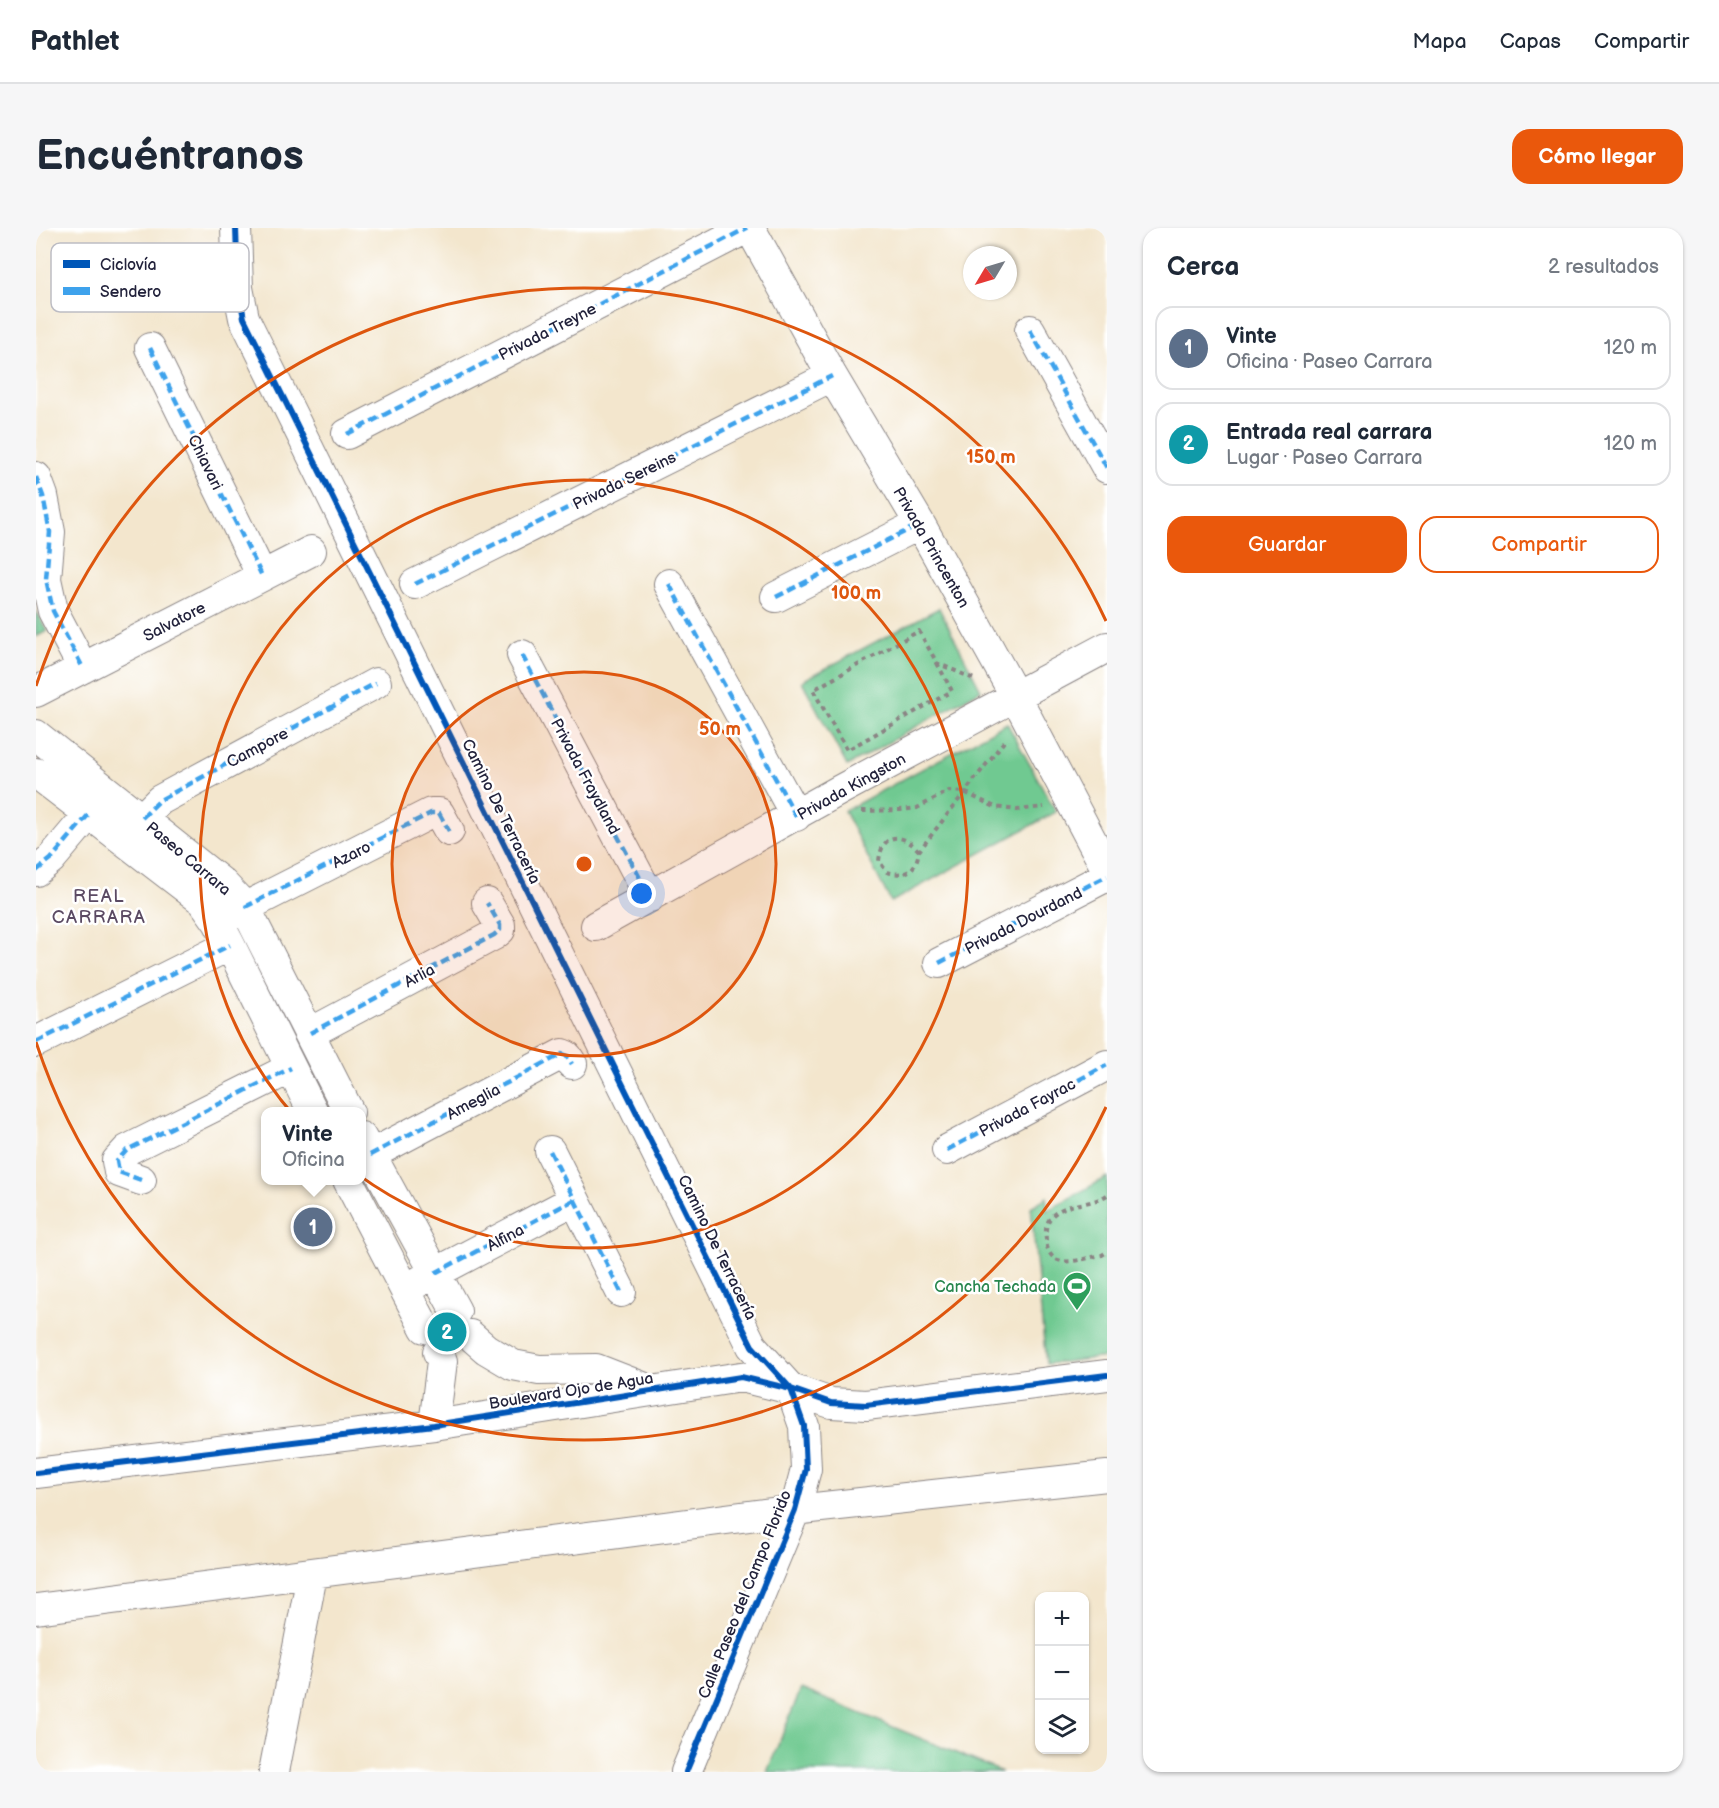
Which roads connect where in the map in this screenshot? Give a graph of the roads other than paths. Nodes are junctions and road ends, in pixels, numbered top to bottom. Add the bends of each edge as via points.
1 (236, 228) edge
2 (749, 228) edge
3 (236, 243) edge
4 (243, 312) edge
5 (1030, 330) dead end
6 (150, 348) dead end
7 (832, 376) junction
8 (347, 434) dead end
9 (1107, 468) edge
10 (36, 477) edge
11 (920, 524) junction
12 (311, 551) dead end
13 (262, 576) junction
14 (415, 584) dead end
15 (669, 584) dead end
16 (776, 597) dead end
17 (1107, 648) edge
18 (522, 655) dead end
19 (83, 668) junction
20 (376, 683) dead end
21 (36, 692) edge
22 (1021, 706) junction
23 (36, 735) edge
24 (36, 773) edge
25 (89, 814) junction
26 (796, 816) junction
27 (142, 818) junction
28 (449, 831) dead end
29 (1107, 870) edge
30 (36, 871) edge
31 (1107, 876) edge
32 (650, 897) junction
33 (487, 903) dead end
34 (245, 907) junction
35 (596, 926) dead end
36 (224, 934) junction
37 (939, 963) dead end
38 (310, 1033) junction
39 (36, 1042) edge
40 (572, 1064) dead end
41 (1107, 1065) edge
42 (291, 1068) junction
43 (310, 1107) edge
44 (346, 1107) edge
45 (366, 1146) edge
46 (366, 1148) edge
47 (947, 1150) dead end
48 (550, 1151) dead end
49 (141, 1180) dead end
50 (351, 1185) edge
51 (574, 1200) junction
52 (435, 1273) junction
53 (405, 1289) junction
54 (621, 1292) dead end
55 (471, 1332) junction
56 (435, 1347) junction
57 (1107, 1375) edge
58 (791, 1389) junction
59 (651, 1390) junction
60 (434, 1425) junction
61 (36, 1473) edge
62 (1107, 1476) edge
63 (795, 1510) junction
64 (312, 1575) junction
65 (36, 1609) edge
66 (274, 1772) edge
67 (686, 1772) edge

1 - 3 street, Camino De Terracería
2 - 7 street, Privada Princenton
2 - 8 street, Privada Treyne
4 - 58 street, Camino De Terracería via 752,1346
5 - 9 street
6 - 13 street, Chiavari
7 - 11 street, Privada Princenton
7 - 14 street, Privada Sereins
10 - 19 street via 50,532 46,579 52,611
11 - 16 street
11 - 22 street, Privada Princenton
12 - 13 street, Salvatore
13 - 19 street, Salvatore
15 - 26 street
17 - 22 street, Privada Kingston
18 - 32 street, Privada Fraydland
19 - 21 street, Salvatore
20 - 27 street, Campore via 160,800
22 - 26 street, Privada Kingston via 840,790
22 - 29 street, Privada Princenton
23 - 27 street, Paseo Carrara
24 - 25 street, Paseo Carrara
25 - 30 street
25 - 36 street, Paseo Carrara via 203,901
26 - 32 street, Privada Kingston
27 - 34 street, Paseo Carrara via 222,883
28 - 34 street, Azaro via 439,813 431,813
31 - 37 street, Privada Dourdand
32 - 35 street, Privada Kingston
33 - 38 street, Arlia via 500,925 494,935
34 - 36 street
34 - 38 street, Paseo Carrara
36 - 39 street
36 - 42 street, Paseo Carrara
38 - 44 street, Paseo Carrara
40 - 45 street, Ameglia via 562,1054
41 - 47 street, Privada Fayrac
42 - 43 street, Paseo Carrara
42 - 49 street via 128,1150 117,1161 119,1172
46 - 52 street
48 - 51 street
50 - 53 street
51 - 52 street, Alfina
51 - 54 street
52 - 53 street, Alfina
52 - 55 street
53 - 56 street
55 - 56 street via 467,1350
55 - 59 street via 513,1365 539,1370 596,1369
56 - 60 street
57 - 58 street, Boulevard Ojo de Agua via 866,1405 831,1403
58 - 59 street, Boulevard Ojo de Agua via 741,1377
58 - 63 street, Calle Paseo del Campo Florido via 804,1426 806,1469
59 - 60 street, Boulevard Ojo de Agua
60 - 61 street, Boulevard Ojo de Agua
62 - 63 street
63 - 64 street
63 - 67 street, Calle Paseo del Campo Florido
64 - 65 street
64 - 66 street

